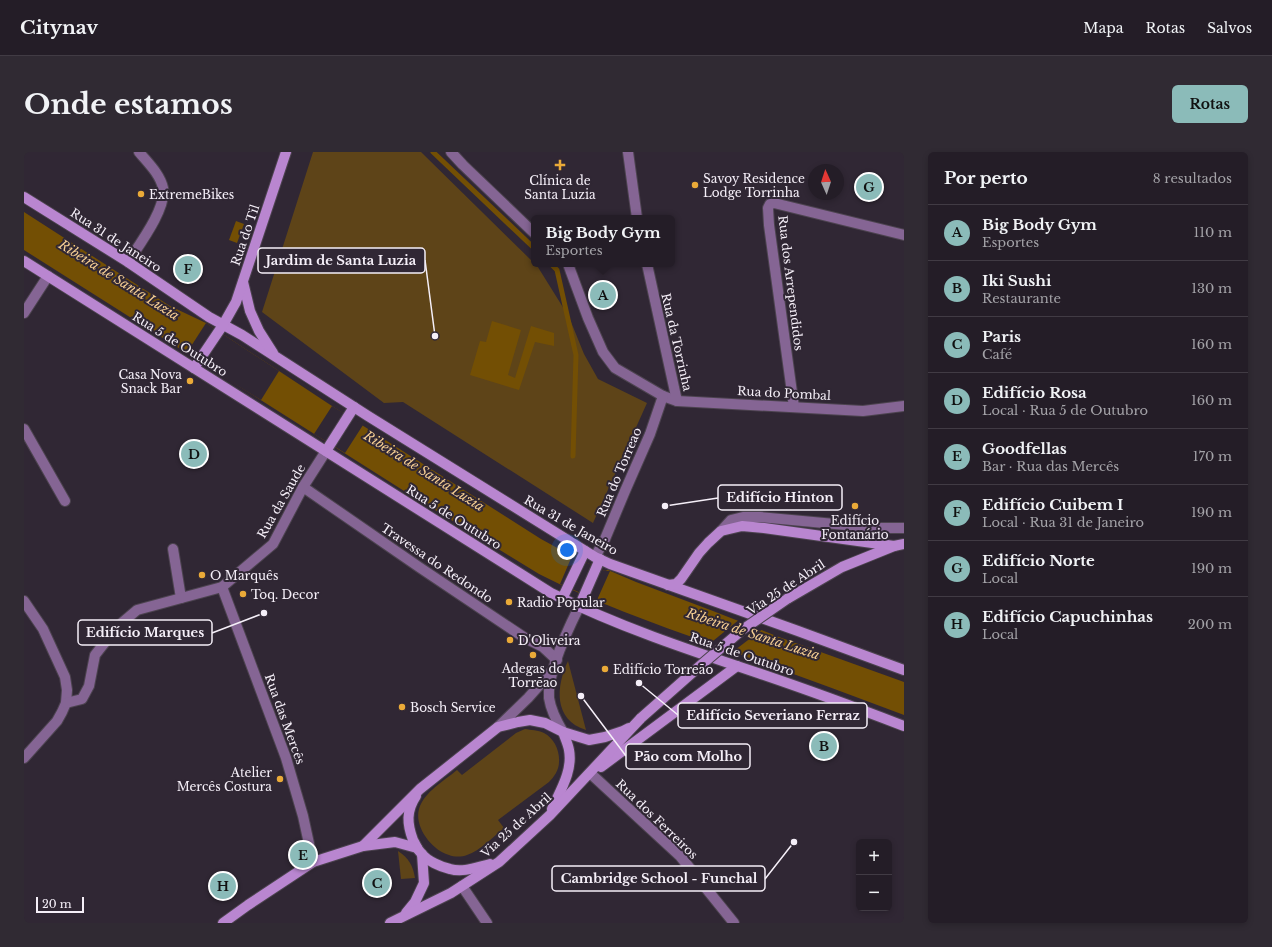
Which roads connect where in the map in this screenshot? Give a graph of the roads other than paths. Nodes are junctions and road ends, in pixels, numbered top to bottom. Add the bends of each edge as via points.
1 (140, 152) edge
2 (286, 152) edge
3 (451, 152) edge
4 (628, 152) edge
5 (24, 196) edge
6 (637, 215) edge
7 (531, 230) edge
8 (904, 235) edge
9 (24, 261) edge
10 (128, 262) junction
11 (569, 267) edge
12 (648, 267) edge
13 (48, 276) junction
14 (243, 282) junction
15 (24, 313) edge
16 (223, 325) junction
17 (275, 356) junction
18 (194, 368) junction
19 (663, 396) junction
20 (677, 401) junction
21 (904, 406) edge
22 (354, 407) junction
23 (794, 407) junction
24 (24, 429) edge
25 (328, 447) junction
26 (303, 487) junction
27 (66, 501) dead end
28 (904, 528) edge
29 (721, 531) junction
30 (899, 545) edge
31 (173, 549) dead end
32 (583, 556) junction
33 (597, 561) junction
34 (668, 585) junction
35 (222, 587) junction
36 (181, 598) junction
37 (562, 599) junction
38 (24, 601) edge
39 (579, 607) junction
40 (557, 660) junction
41 (738, 666) junction
42 (904, 670) edge
43 (552, 671) junction
44 (66, 703) junction
45 (638, 721) junction
46 (904, 726) edge
47 (498, 727) junction
48 (563, 732) junction
49 (24, 756) edge
50 (590, 772) junction
51 (420, 789) junction
52 (550, 814) junction
53 (363, 846) junction
54 (419, 851) junction
55 (313, 862) junction
56 (498, 862) junction
57 (462, 886) junction
58 (404, 916) junction
59 (223, 923) edge
60 (390, 923) edge
61 (487, 923) edge
62 (734, 923) edge

1 - 10 street via 156,173 163,198 158,214
2 - 14 main road, Rua do Til
3 - 7 street
4 - 6 street
5 - 10 main road, Rua 31 de Janeiro
8 - 23 street, Rua dos Arrependidos via 774,202 770,204 769,225
9 - 13 main road, Rua 5 de Outubro
10 - 16 main road, Rua 31 de Janeiro
11 - 19 street, Rua do Pombal via 603,352 615,368
12 - 20 street, Rua da Torrinha
13 - 15 street
13 - 18 main road, Rua 5 de Outubro
14 - 16 main road, Rua do Til
14 - 17 main road, Rua 31 de Janeiro via 250,311
16 - 17 main road, Rua 31 de Janeiro
16 - 18 main road, Rua do Til
17 - 22 main road, Rua 31 de Janeiro
18 - 25 main road, Rua 5 de Outubro
19 - 20 street, Rua do Pombal
19 - 33 street, Rua do Torreao via 650,434
20 - 23 street, Rua do Pombal
21 - 23 street, Rua do Pombal via 863,411
22 - 25 main road
22 - 32 main road, Rua 31 de Janeiro
24 - 27 street
25 - 26 street, Rua da Saude
25 - 37 main road, Rua 5 de Outubro
26 - 35 street, Rua da Saude via 273,544
26 - 40 street, Travessa do Redondo via 525,638 543,647
28 - 29 street via 743,517 731,520
29 - 30 main road via 742,526
29 - 34 main road via 699,553 676,584
30 - 45 main road, Via 25 de Abril, bridge via 842,567 787,599 742,630
31 - 36 street
32 - 33 main road, Rua 31 de Janeiro
32 - 37 main road
33 - 34 main road, Rua 31 de Janeiro
33 - 39 main road
34 - 42 main road, Rua 31 de Janeiro
35 - 36 street, Rua da Saude
35 - 55 street, Rua das Mercês via 286,758
36 - 44 street, Rua da Saude via 137,610 116,628 95,656 89,686 82,699
37 - 39 main road, Rua 5 de Outubro
38 - 44 street via 43,629 65,677
39 - 40 street
39 - 41 main road, Rua 5 de Outubro
40 - 43 street
41 - 46 main road, Rua 5 de Outubro
41 - 50 main road, Via 25 de Abril via 601,767
43 - 47 street
43 - 48 street via 549,698 556,721
44 - 49 street via 57,720
45 - 48 main road via 623,731 589,740
45 - 50 main road, Via 25 de Abril
47 - 48 main road via 530,720
47 - 51 main road
48 - 52 main road via 569,750 569,768
50 - 52 main road, Via 25 de Abril
50 - 62 street, Rua dos Ferreiros via 680,856
51 - 53 main road
51 - 54 main road via 408,813 409,830
52 - 56 main road, Via 25 de Abril
53 - 54 main road via 395,842
53 - 55 main road
54 - 56 main road via 435,863 451,870 468,870
54 - 58 main road via 424,883 415,902
55 - 59 main road
56 - 57 main road, Via 25 de Abril
57 - 58 main road, Via 25 de Abril
57 - 61 street
58 - 60 main road, Via 25 de Abril

